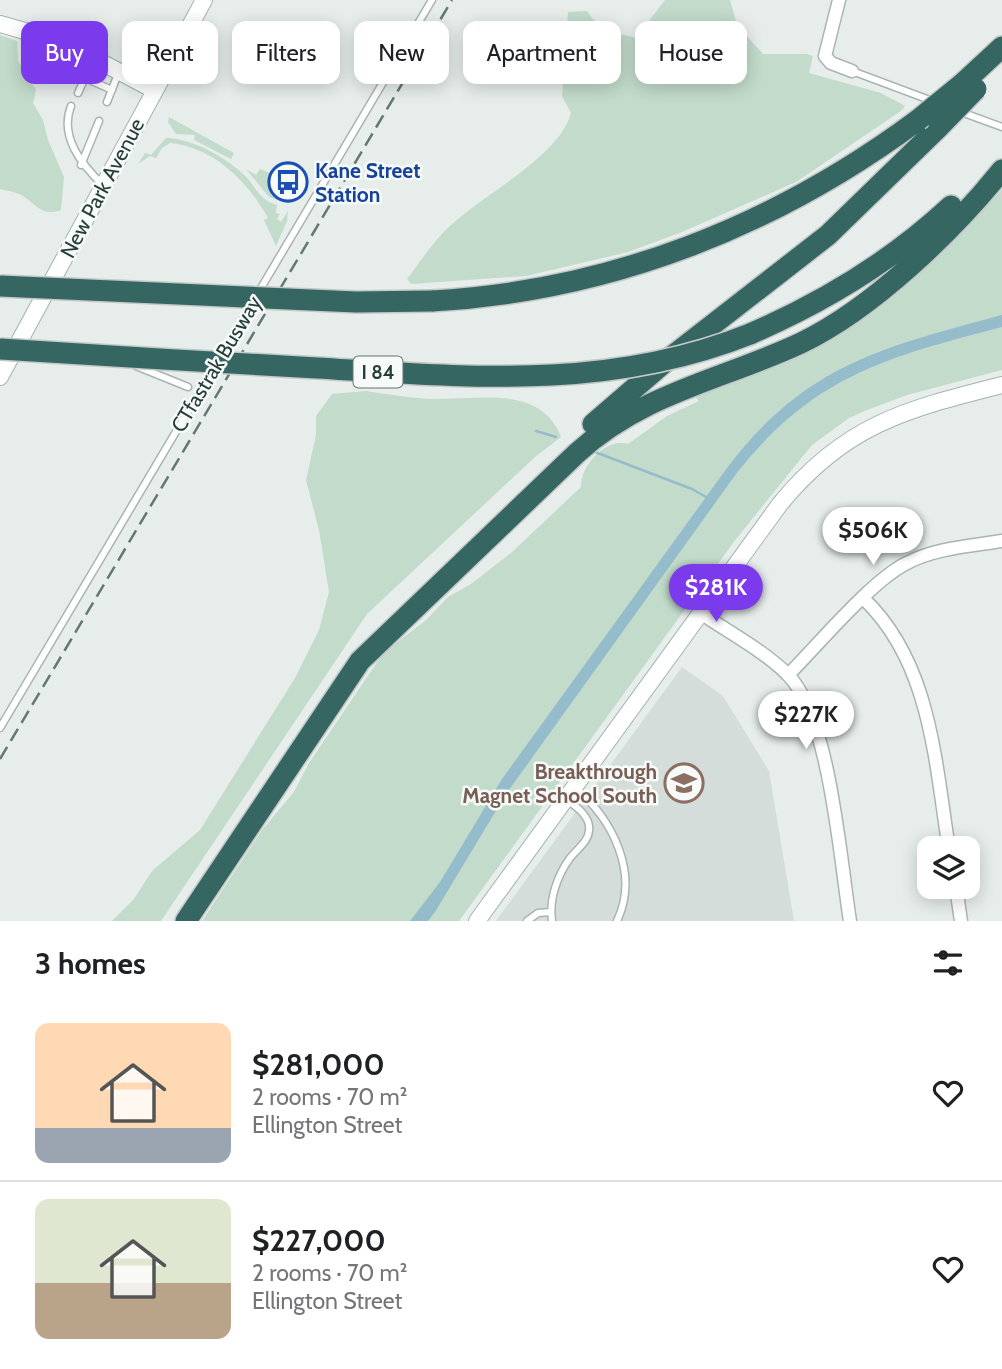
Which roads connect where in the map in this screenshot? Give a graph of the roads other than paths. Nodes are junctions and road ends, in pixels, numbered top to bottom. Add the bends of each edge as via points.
1 (204, 0) edge
2 (432, 0) edge
3 (839, 0) edge
4 (0, 24) edge
5 (21, 29) edge
6 (1002, 47) edge
7 (1002, 63) edge
8 (108, 65) edge
9 (119, 71) junction
10 (852, 71) joint
11 (82, 84) edge
12 (99, 84) edge
13 (969, 87) junction
14 (113, 90) junction
15 (154, 90) junction
16 (78, 93) dead end
17 (107, 102) dead end
18 (71, 106) dead end
19 (99, 121) dead end
20 (1002, 127) edge
21 (1002, 152) edge
22 (81, 165) junction
23 (1002, 170) edge
24 (103, 185) junction
25 (0, 286) edge
26 (0, 349) edge
27 (97, 355) junction
28 (0, 377) edge
29 (1002, 385) edge
30 (188, 387) dead end
31 (1002, 541) edge
32 (864, 599) junction
33 (701, 613) junction
34 (788, 675) junction
35 (0, 728) edge
36 (570, 793) junction
37 (947, 836) edge
38 (958, 899) edge
39 (551, 912) junction
40 (174, 921) edge
41 (186, 921) edge
42 (477, 921) edge
43 (527, 921) edge
44 (552, 921) edge
45 (617, 921) edge
46 (850, 921) edge
47 (961, 921) edge

1 - 15 street, New Park Avenue
2 - 35 lane, CTfastrak Busway
3 - 10 street via 826,59
4 - 5 street
6 - 13 highway
7 - 13 highway
8 - 9 street
9 - 14 lane
9 - 15 street
10 - 20 lane
11 - 16 lane
12 - 14 lane
13 - 25 highway, bridge via 790,202 684,250 573,283 499,296 356,302
13 - 40 highway, bridge via 939,127 828,235 615,404 373,631 324,692
14 - 17 lane
15 - 24 street, New Park Avenue
18 - 22 lane via 66,119
19 - 22 lane
21 - 27 highway, I 84, bridge via 932,222 823,299 750,334 642,365 541,378 454,377
22 - 24 lane
23 - 41 highway via 918,256 843,318 794,346 650,402 582,449 355,667
24 - 28 street, New Park Avenue
26 - 27 highway, I 84, bridge
27 - 30 lane, bridge
29 - 33 street via 898,413 831,452 786,497
31 - 32 street via 941,551 905,563
32 - 34 street
32 - 37 street via 891,630 924,702
33 - 34 street
33 - 36 street
34 - 46 street via 816,720
36 - 39 lane via 590,830 559,877
36 - 42 street
36 - 45 lane via 600,813 620,850 625,886
38 - 47 street
39 - 43 lane via 538,913
39 - 44 lane

